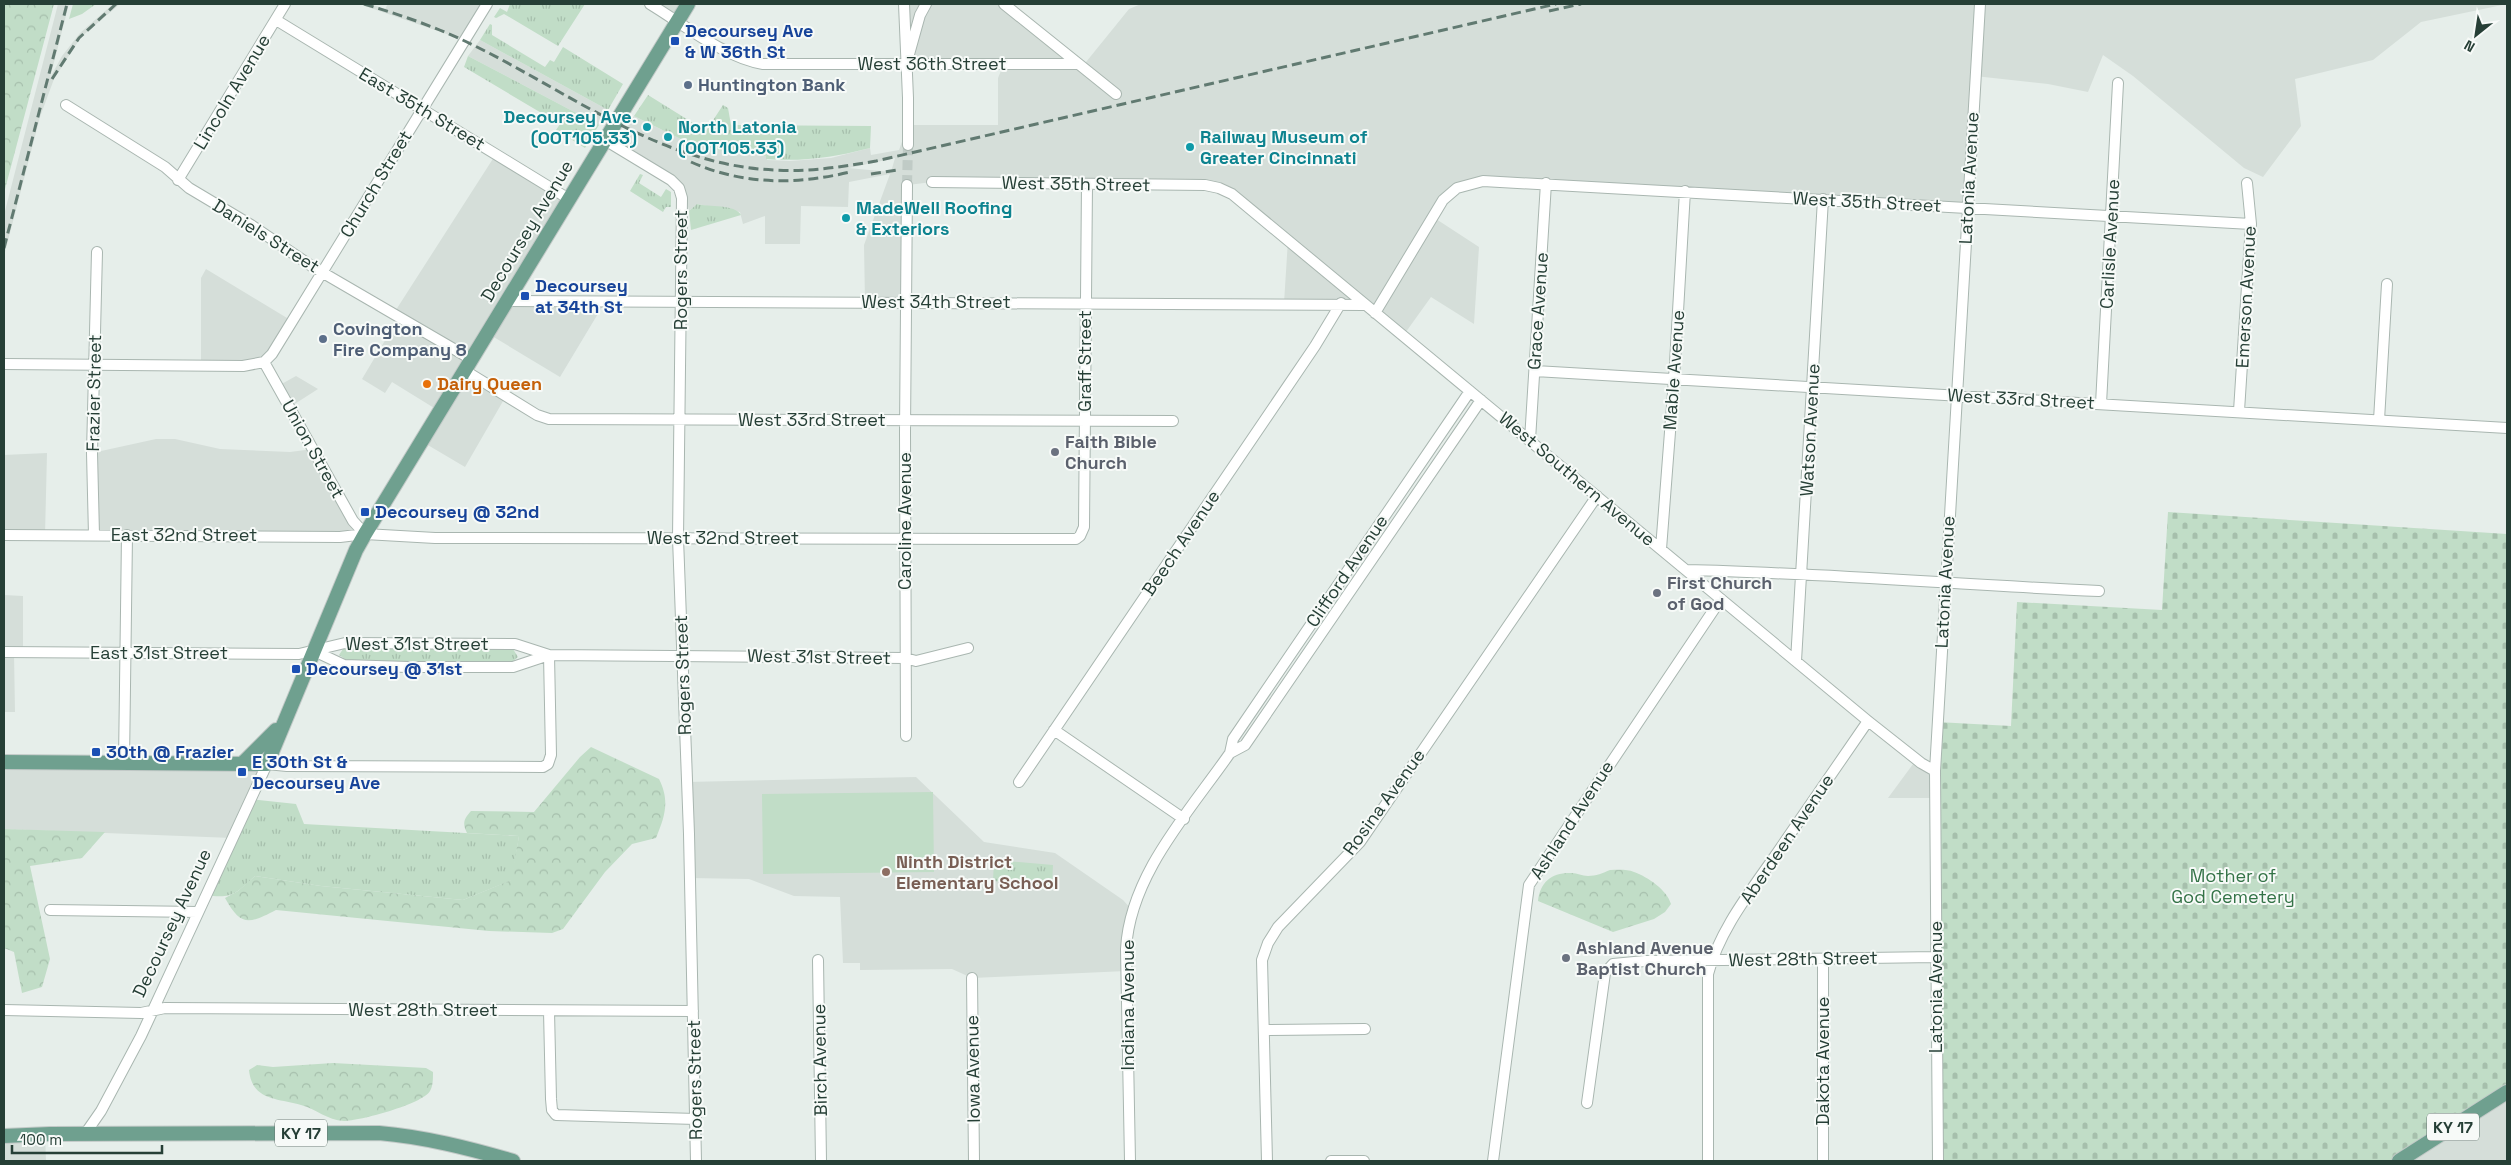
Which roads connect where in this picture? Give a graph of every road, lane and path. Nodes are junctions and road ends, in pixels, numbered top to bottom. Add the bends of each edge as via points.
1 (286, 4) edge
2 (487, 4) edge
3 (650, 4) edge
4 (688, 4) edge
5 (904, 4) edge
6 (926, 4) edge
7 (1004, 4) edge
8 (1980, 4) edge
9 (276, 20) junction
10 (678, 21) junction
11 (906, 64) junction
12 (1078, 64) junction
13 (2118, 83) dead end
14 (1116, 94) dead end
15 (66, 105) dead end
16 (421, 109) junction
17 (605, 140) junction
18 (908, 145) tunnel mouth
19 (178, 180) junction
20 (932, 182) dead end
21 (1546, 183) junction
22 (2247, 183) dead end
23 (1087, 184) junction
24 (907, 185) tunnel mouth
25 (1219, 188) joint
26 (1685, 191) junction
27 (1823, 199) junction
28 (568, 200) junction
29 (1967, 208) junction
30 (2112, 218) junction
31 (2251, 224) junction
32 (97, 252) dead end
33 (322, 272) junction
34 (2388, 284) dead end
35 (507, 301) junction
36 (681, 302) junction
37 (906, 302) junction
38 (1085, 303) junction
39 (1340, 304) junction
40 (1365, 305) junction
41 (1375, 312) junction
42 (264, 362) junction
43 (4, 364) edge
44 (95, 364) junction
45 (468, 365) junction
46 (1535, 371) junction
47 (1674, 380) junction
48 (1813, 387) junction
49 (1470, 391) junction
50 (1956, 395) junction
51 (1481, 400) junction
52 (2101, 404) junction
53 (2239, 411) junction
54 (679, 419) junction
55 (2379, 420) junction
56 (905, 421) junction
57 (1085, 421) junction
58 (1173, 421) dead end
59 (2507, 428) edge
60 (1530, 440) junction
61 (1597, 496) junction
62 (365, 534) junction
63 (4, 535) edge
64 (94, 535) junction
65 (127, 535) junction
66 (1080, 536) joint
67 (678, 538) junction
68 (905, 539) junction
69 (1661, 549) junction
70 (1686, 570) junction
71 (1802, 574) junction
72 (1945, 584) junction
73 (2099, 591) dead end
74 (1721, 599) junction
75 (968, 648) dead end
76 (314, 651) junction
77 (4, 652) edge
78 (127, 653) junction
79 (548, 655) junction
80 (683, 656) junction
81 (905, 658) junction
82 (1796, 661) junction
83 (1868, 721) junction
84 (284, 723) junction
85 (1054, 730) junction
86 (906, 736) dead end
87 (1230, 753) junction
88 (4, 762) edge
89 (124, 762) junction
90 (243, 763) junction
91 (267, 764) junction
92 (1935, 771) junction
93 (1210, 781) joint
94 (1019, 782) dead end
95 (1184, 819) junction
96 (50, 910) dead end
97 (198, 912) junction
98 (1936, 957) junction
99 (818, 960) dead end
100 (1712, 960) junction
101 (1823, 960) junction
102 (972, 978) dead end
103 (153, 1009) junction
104 (4, 1010) edge
105 (549, 1011) junction
106 (693, 1011) junction
107 (1365, 1029) dead end
108 (1264, 1030) junction
109 (2507, 1092) edge
110 (1587, 1102) dead end
111 (696, 1118) junction
112 (85, 1134) junction
113 (4, 1136) edge
114 (513, 1161) edge
115 (696, 1161) edge
116 (821, 1161) edge
117 (974, 1161) edge
118 (1130, 1161) edge
119 (1267, 1161) edge
120 (1331, 1161) edge
121 (1364, 1161) edge
122 (1493, 1161) edge
123 (1708, 1161) edge
124 (1823, 1161) edge
125 (1938, 1161) edge
126 (2399, 1161) edge

1 - 9 street, Lincoln Avenue
2 - 16 street, Church Street
3 - 10 street, West 36th Street
4 - 10 main road, Decoursey Avenue
5 - 11 street
6 - 11 street
7 - 12 street
8 - 29 street, Latonia Avenue
9 - 16 street, East 35th Street
9 - 19 street, Lincoln Avenue
10 - 11 street, West 36th Street via 750,62
10 - 17 main road, Decoursey Avenue
11 - 12 street, West 36th Street
11 - 18 street
12 - 14 street
13 - 30 street, Carlisle Avenue
15 - 19 street, Daniels Street via 165,167
16 - 28 street, East 35th Street
16 - 33 street, Church Street
17 - 28 main road, Decoursey Avenue
17 - 36 street, Rogers Street via 679,188 682,198
19 - 33 street, Daniels Street
20 - 23 street, West 35th Street
21 - 26 street, West 35th Street
21 - 41 street, West 35th Street via 1483,181 1457,188 1444,200
21 - 46 street, Grace Avenue
22 - 31 street, Emerson Avenue
23 - 25 street, West 35th Street via 1205,185
23 - 38 street, Graff Street
24 - 37 street, Caroline Avenue
25 - 40 street, West Southern Avenue via 1245,204
26 - 27 street, West 35th Street
26 - 47 street, Mable Avenue
27 - 29 street, West 35th Street
27 - 48 street, Watson Avenue
28 - 35 main road, Decoursey Avenue
29 - 30 street, West 35th Street
29 - 50 street, Latonia Avenue
30 - 31 street, West 35th Street
30 - 52 street, Carlisle Avenue
31 - 53 street, Emerson Avenue
32 - 44 street, Frazier Street
33 - 42 street, Church Street
33 - 45 street, Daniels Street
34 - 55 street
35 - 36 street, West 34th Street
35 - 45 main road, Decoursey Avenue
36 - 37 street, West 34th Street
36 - 54 street, Rogers Street
37 - 38 street, West 34th Street
37 - 56 street, Caroline Avenue
38 - 39 street, West 34th Street
38 - 57 street, Graff Street
39 - 40 street, West 34th Street
39 - 85 street, Beech Avenue via 1315,346
40 - 41 street, West Southern Avenue
41 - 49 street, West Southern Avenue
42 - 44 street via 243,366
42 - 62 street, Union Street via 353,520
43 - 44 street
44 - 64 street, Frazier Street
45 - 54 street, West 33rd Street via 537,415 549,419
45 - 62 main road, Decoursey Avenue
46 - 47 street, West 33rd Street
46 - 60 street, Grace Avenue
47 - 48 street, West 33rd Street
47 - 69 street, Mable Avenue
48 - 50 street, West 33rd Street
48 - 71 street, Watson Avenue
49 - 51 street, West Southern Avenue
49 - 87 street, Clifford Avenue via 1233,739
50 - 52 street, West 33rd Street
50 - 72 street, Latonia Avenue
51 - 60 street, West Southern Avenue
51 - 87 street, Clifford Avenue via 1244,745
52 - 53 street, West 33rd Street
53 - 55 street, West 33rd Street
54 - 56 street, West 33rd Street
54 - 67 street, Rogers Street
55 - 59 street, West 33rd Street
56 - 57 street, West 33rd Street
56 - 68 street, Caroline Avenue
57 - 58 street, West 33rd Street
57 - 66 street, Graff Street via 1084,526
60 - 61 street, West Southern Avenue
61 - 69 street, West Southern Avenue
61 - 108 street, Rosina Avenue via 1360,842 1288,916 1268,942 1262,960
62 - 65 street, East 32nd Street via 340,537
62 - 67 street, West 32nd Street via 435,538
62 - 76 main road, Decoursey Avenue
63 - 64 street, East 32nd Street
64 - 65 street, East 32nd Street
65 - 78 street
66 - 68 street, West 32nd Street via 1067,540
67 - 68 street, West 32nd Street
67 - 80 street, Rogers Street
68 - 81 street, Caroline Avenue
69 - 70 street, West Southern Avenue
70 - 71 street
70 - 74 street, West Southern Avenue
71 - 72 street
71 - 82 street, Watson Avenue
72 - 73 street
72 - 92 street, Latonia Avenue
74 - 82 street, West Southern Avenue
74 - 122 street, Ashland Avenue via 1529,885
75 - 81 street, West 31st Street via 916,661
76 - 78 street, East 31st Street via 299,654
76 - 79 street, West 31st Street via 344,643 515,644
76 - 79 street, West 31st Street via 344,665 408,667 513,667
76 - 84 main road, Decoursey Avenue
77 - 78 street, East 31st Street
78 - 89 street
79 - 80 street, West 31st Street
79 - 91 street via 551,756 543,767
80 - 81 street, West 31st Street
80 - 106 street, Rogers Street
81 - 86 street, Caroline Avenue
82 - 83 street, West Southern Avenue
83 - 92 street, West Southern Avenue
83 - 100 street, Aberdeen Avenue via 1755,886 1723,936
84 - 90 main road, Decoursey Avenue
84 - 91 main road, Decoursey Avenue
85 - 94 street, Beech Avenue
85 - 95 street
87 - 93 street, Clifford Avenue
88 - 89 main road
89 - 90 main road
90 - 91 main road
91 - 97 street, Decoursey Avenue
92 - 98 street, Latonia Avenue
93 - 95 street, Indiana Avenue
95 - 118 street, Indiana Avenue via 1146,878 1132,910 1127,935
96 - 97 street
97 - 103 street, Decoursey Avenue
98 - 101 street, West 28th Street
98 - 125 street, Latonia Avenue
99 - 116 street, Birch Avenue
100 - 101 street, West 28th Street
100 - 110 street, West 28th Street via 1613,964 1605,974
100 - 123 street, Aberdeen Avenue via 1708,974
101 - 124 street, Dakota Avenue
102 - 117 street, Iowa Avenue
103 - 104 street, West 28th Street via 141,1013
103 - 105 street, West 28th Street
103 - 112 street, Decoursey Avenue via 101,1112
105 - 106 street, West 28th Street
105 - 111 street via 551,1099 556,1115
106 - 111 street, Rogers Street
107 - 108 street
108 - 119 street, Rosina Avenue
109 - 126 main road, KY 17
111 - 115 street, Rogers Street
112 - 113 main road, KY 17
112 - 114 main road, KY 17 via 387,1134 448,1143
120 - 121 street

